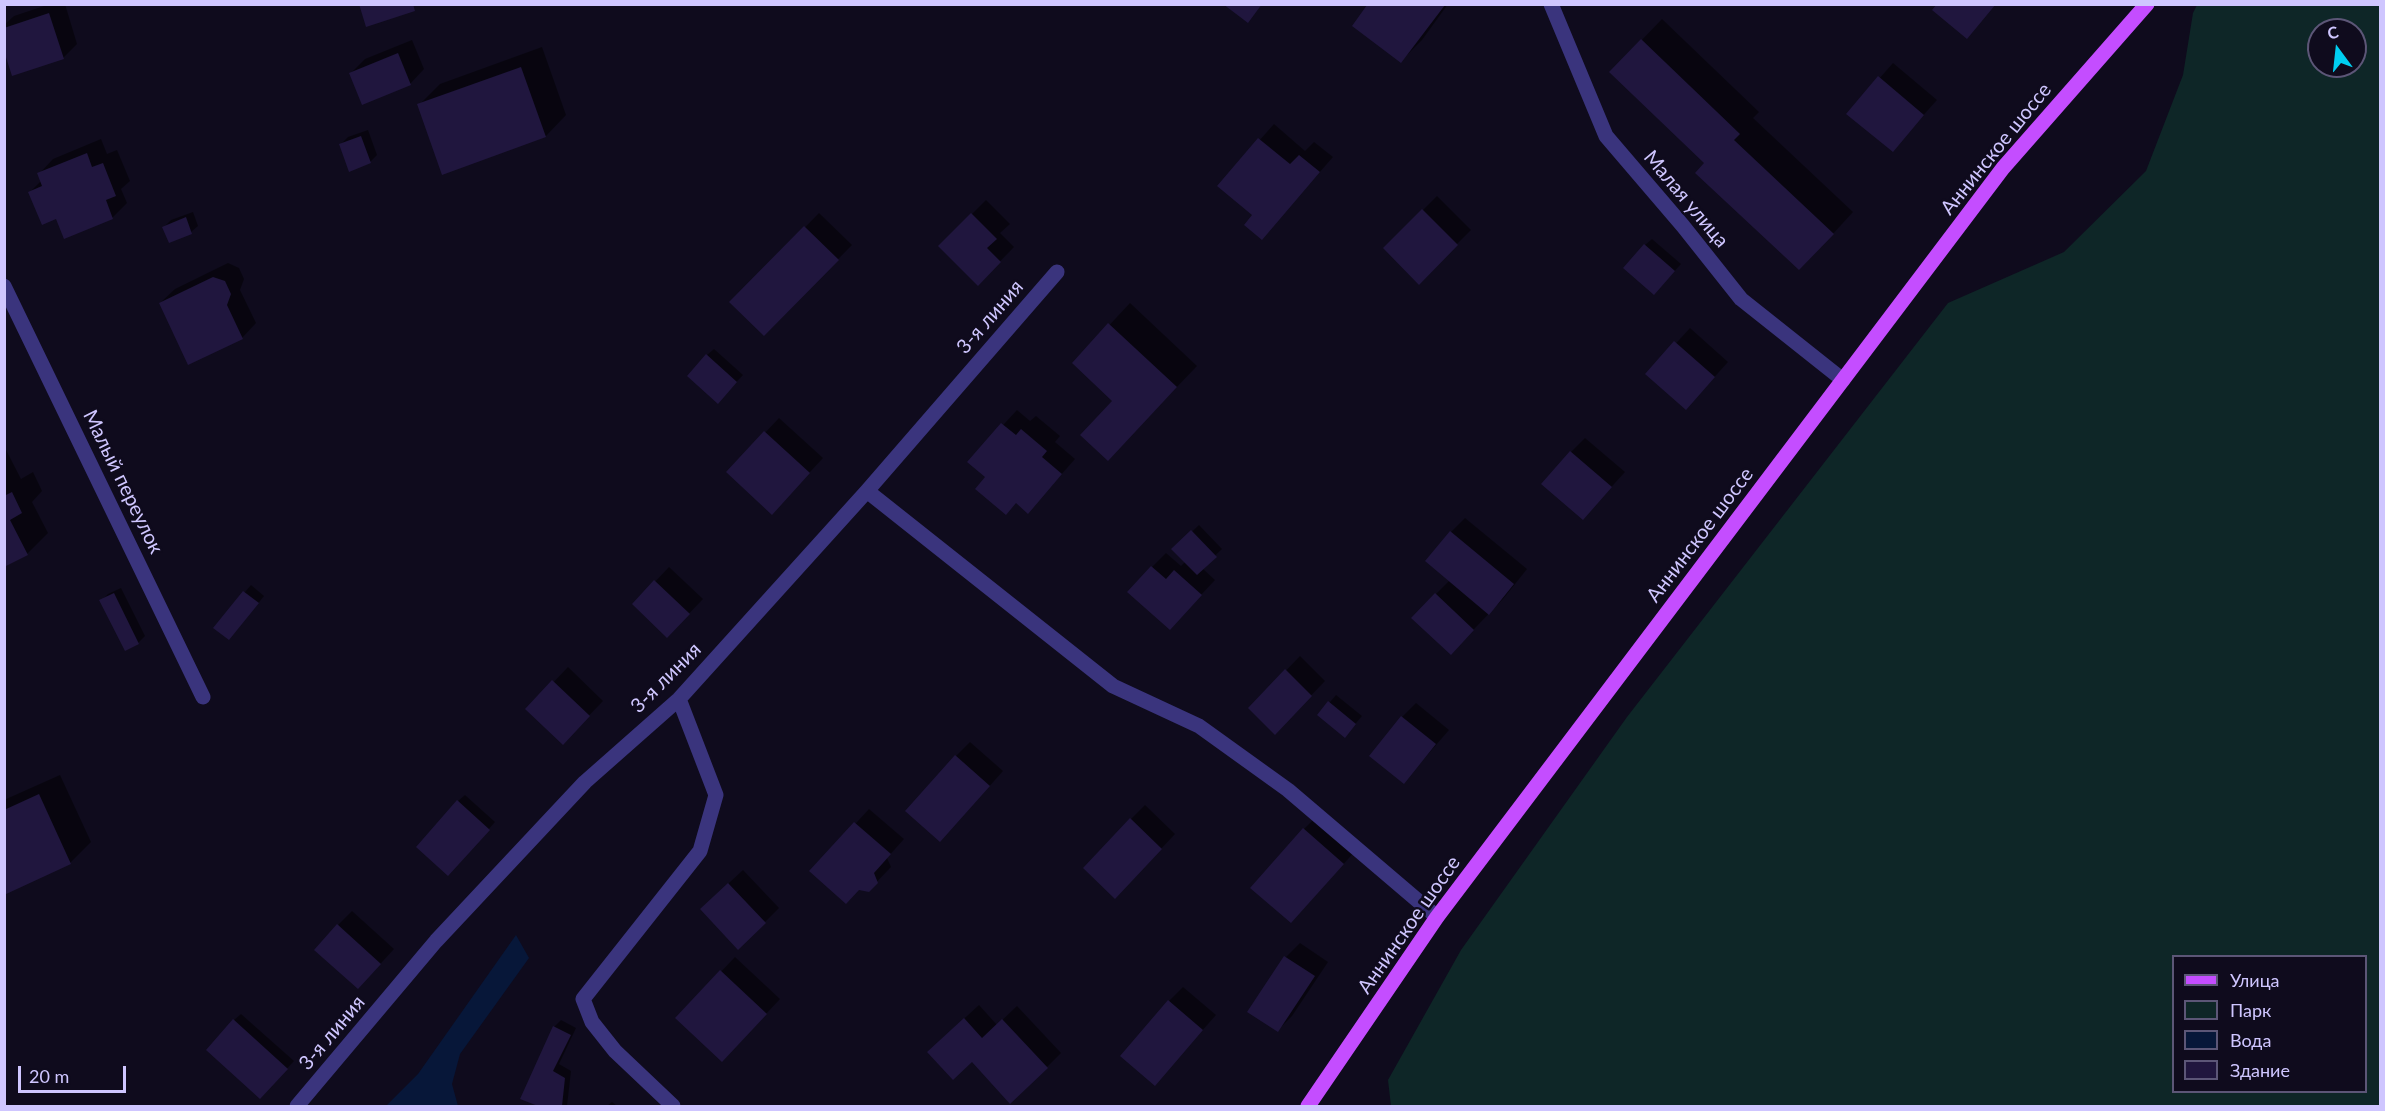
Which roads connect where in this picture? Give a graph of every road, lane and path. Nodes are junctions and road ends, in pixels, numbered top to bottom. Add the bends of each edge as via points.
1 (1551, 4) edge
2 (2147, 4) edge
3 (1057, 272) dead end
4 (4, 286) edge
5 (1843, 380) junction
6 (867, 491) junction
7 (203, 697) dead end
8 (679, 699) junction
9 (1437, 917) junction
10 (297, 1107) edge
11 (673, 1107) edge
12 (1308, 1107) edge

1 - 5 street, Малая улица via 1606,136 1741,299
2 - 5 main road, Аннинское шоссе via 2003,168
3 - 6 street, 3-я линия
4 - 7 street, Малый переулок
5 - 9 main road, Аннинское шоссе
6 - 8 street, 3-я линия
6 - 9 street via 1113,686 1199,726 1288,790
8 - 10 street, 3-я линия via 577,791 436,941
8 - 11 street via 716,795 700,851 582,999 592,1022 615,1051
9 - 12 main road, Аннинское шоссе

